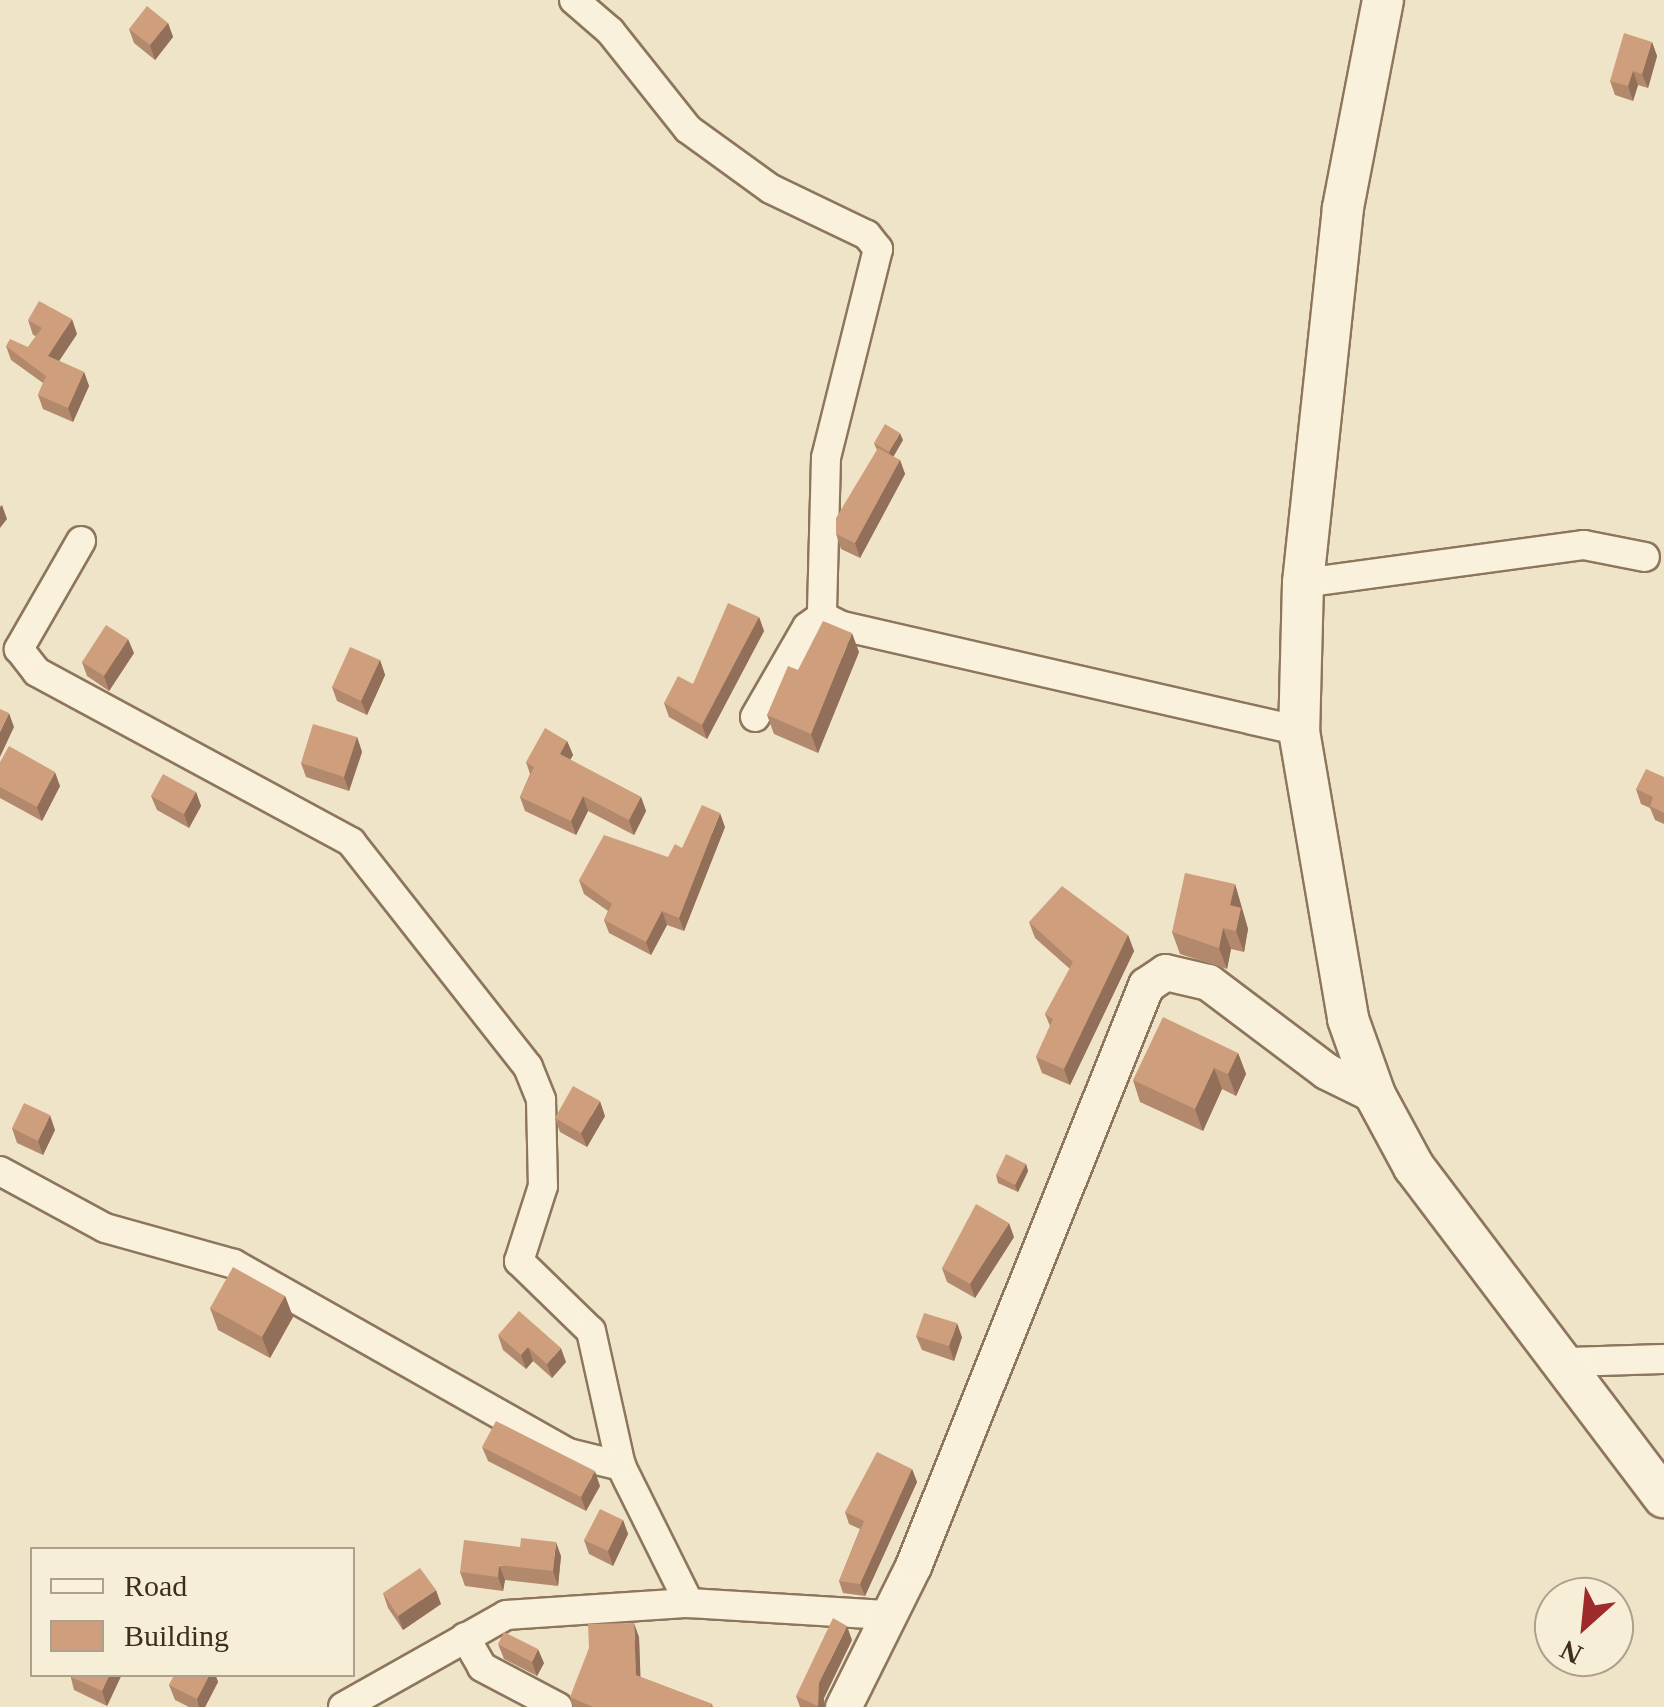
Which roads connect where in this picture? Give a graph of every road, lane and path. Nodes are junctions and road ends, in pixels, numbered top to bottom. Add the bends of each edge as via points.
1 (574, 0) edge
2 (1382, 0) edge
3 (81, 541) dead end
4 (1645, 558) dead end
5 (1303, 583) junction
6 (822, 616) junction
7 (755, 716) dead end
8 (1299, 731) junction
9 (1375, 1095) junction
10 (0, 1171) edge
11 (1664, 1359) edge
12 (1568, 1362) junction
13 (621, 1466) junction
14 (1664, 1497) edge
15 (689, 1603) junction
16 (886, 1615) junction
17 (464, 1638) junction
18 (343, 1707) edge
19 (558, 1707) edge
20 (843, 1707) edge

1 - 6 street via 610,31 688,129 771,189 867,234 878,249 826,458
2 - 5 main road via 1343,208
3 - 13 street via 19,649 37,672 351,842 528,1067 541,1100 543,1186 518,1261 590,1332
4 - 5 street via 1584,544
5 - 8 main road
6 - 7 street via 807,627
6 - 8 street via 842,626
8 - 9 main road via 1348,1020
9 - 12 main road via 1414,1167
9 - 16 street via 1326,1071 1208,982 1166,972 1146,984 913,1566
10 - 13 street via 106,1228 234,1264 568,1452
11 - 12 street
12 - 14 main road
13 - 15 street
15 - 16 street
15 - 17 street via 506,1615
16 - 20 street
17 - 18 street
17 - 19 street via 482,1667

